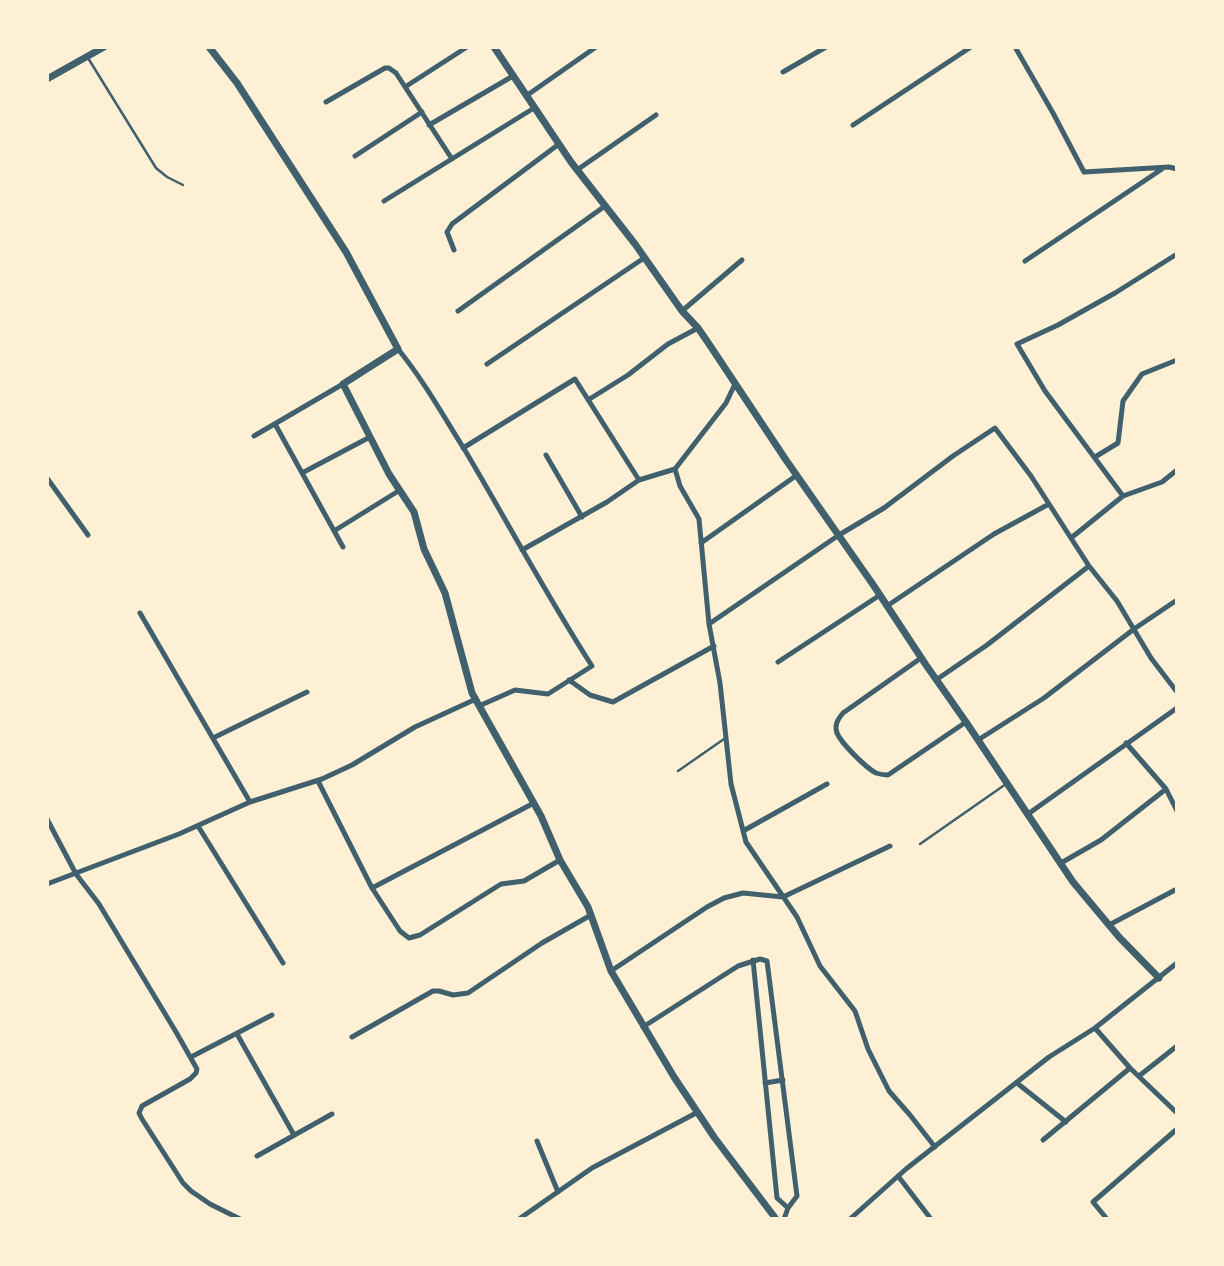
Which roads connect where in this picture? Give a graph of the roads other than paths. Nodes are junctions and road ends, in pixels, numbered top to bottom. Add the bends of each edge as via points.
1 (104, 47) edge
2 (209, 47) edge
3 (467, 47) edge
4 (494, 47) edge
5 (596, 47) edge
6 (826, 47) edge
7 (971, 47) edge
8 (1015, 47) edge
9 (87, 57) junction
10 (783, 72) dead end
11 (513, 76) junction
12 (47, 79) edge
13 (405, 87) junction
14 (526, 96) junction
15 (326, 102) dead end
16 (534, 108) junction
17 (422, 113) junction
18 (656, 115) dead end
19 (429, 125) junction
20 (853, 125) dead end
21 (559, 144) junction
22 (355, 156) dead end
23 (452, 159) junction
24 (1165, 167) junction
25 (1177, 169) edge
26 (577, 170) junction
27 (183, 185) dead end
28 (384, 201) dead end
29 (605, 206) junction
30 (454, 250) dead end
31 (1177, 254) edge
32 (644, 258) junction
33 (742, 260) dead end
34 (1025, 261) dead end
35 (458, 311) dead end
36 (682, 311) junction
37 (698, 328) junction
38 (398, 349) junction
39 (1177, 360) edge
40 (487, 364) dead end
41 (343, 384) junction
42 (735, 384) junction
43 (588, 400) junction
44 (275, 424) junction
45 (254, 436) dead end
46 (370, 437) junction
47 (463, 448) junction
48 (547, 455) dead end
49 (1095, 457) junction
50 (675, 469) junction
51 (1177, 470) edge
52 (302, 472) junction
53 (797, 475) junction
54 (47, 478) edge
55 (639, 480) junction
56 (400, 489) junction
57 (1123, 496) junction
58 (1049, 504) junction
59 (582, 517) junction
60 (334, 531) junction
61 (88, 535) dead end
62 (839, 535) junction
63 (1071, 538) junction
64 (701, 543) junction
65 (343, 547) dead end
66 (522, 550) junction
67 (1089, 566) junction
68 (880, 595) junction
69 (1177, 600) edge
70 (887, 606) junction
71 (140, 613) dead end
72 (709, 624) junction
73 (1134, 629) junction
74 (714, 646) junction
75 (921, 658) junction
76 (779, 662) dead end
77 (569, 680) junction
78 (936, 680) junction
79 (307, 692) dead end
80 (1177, 692) edge
81 (478, 703) junction
82 (1177, 708) edge
83 (967, 722) junction
84 (727, 737) junction
85 (212, 738) junction
86 (978, 740) junction
87 (1126, 743) junction
88 (678, 771) dead end
89 (318, 781) junction
90 (827, 784) dead end
91 (1006, 784) junction
92 (1167, 789) junction
93 (250, 802) junction
94 (534, 803) junction
95 (1177, 811) edge
96 (1028, 814) junction
97 (47, 819) edge
98 (198, 826) junction
99 (743, 831) junction
100 (920, 844) dead end
101 (890, 846) dead end
102 (560, 860) junction
103 (1061, 863) junction
104 (76, 874) junction
105 (47, 884) edge
106 (372, 888) junction
107 (1177, 888) edge
108 (783, 897) junction
109 (591, 915) junction
110 (1109, 925) junction
111 (753, 960) junction
112 (283, 963) dead end
113 (1177, 963) edge
114 (611, 971) junction
115 (1159, 978) junction
116 (272, 1016) dead end
117 (643, 1027) junction
118 (1095, 1028) junction
119 (237, 1034) junction
120 (352, 1037) dead end
121 (1177, 1046) edge
122 (191, 1058) junction
123 (1130, 1068) junction
124 (1139, 1076) junction
125 (783, 1080) junction
126 (765, 1083) junction
127 (1017, 1083) junction
128 (698, 1112) junction
129 (1177, 1113) edge
130 (332, 1114) dead end
131 (1066, 1122) junction
132 (1177, 1129) edge
133 (294, 1135) junction
134 (1043, 1140) dead end
135 (537, 1141) dead end
136 (935, 1147) junction
137 (257, 1156) dead end
138 (898, 1176) junction
139 (558, 1192) junction
140 (788, 1208) junction
141 (240, 1219) edge
142 (519, 1219) edge
143 (776, 1219) edge
144 (785, 1219) edge
145 (850, 1219) edge
146 (931, 1219) edge
147 (1107, 1219) edge

1 - 9 street
2 - 38 street via 346,252
3 - 13 street
4 - 11 street
5 - 14 street
6 - 10 street
7 - 20 street
8 - 24 street via 1084,172
9 - 12 street
9 - 27 lane via 156,168
11 - 14 street
11 - 19 street
13 - 15 street via 389,68
13 - 17 street
14 - 16 street
16 - 21 street
16 - 23 street
17 - 19 street
17 - 22 street
18 - 26 street
19 - 23 street
21 - 26 street
21 - 30 street via 452,224 447,232
23 - 28 street
24 - 25 street
24 - 34 street
26 - 29 street
29 - 32 street
29 - 35 street
31 - 49 street via 1115,293 1017,344 1045,391
32 - 36 street
32 - 40 street
33 - 36 street
36 - 37 street
37 - 42 street
37 - 43 street
38 - 41 street
38 - 47 street via 420,376
39 - 49 street via 1142,374 1123,401 1118,443
41 - 44 street
41 - 46 street
42 - 50 street via 726,403
42 - 53 street
43 - 47 street via 575,379
43 - 55 street
44 - 45 street
44 - 52 street
46 - 52 street
46 - 56 street
47 - 66 street
48 - 59 street
49 - 57 street
50 - 55 street
50 - 64 street via 699,519
51 - 57 street via 1162,482
52 - 60 street
53 - 62 street
53 - 64 street
54 - 61 street
55 - 59 street
56 - 60 street
56 - 81 street via 414,512 424,549 445,593
57 - 63 street
58 - 62 street via 995,428
58 - 63 street
58 - 70 street via 994,534
59 - 66 street
60 - 65 street
62 - 68 street
62 - 72 street
63 - 67 street
64 - 72 street
66 - 77 street via 592,666
67 - 73 street
67 - 78 street
68 - 70 street
68 - 76 street
69 - 73 street
70 - 75 street
71 - 85 street
72 - 74 street
73 - 80 street
73 - 86 street via 1044,698
74 - 77 street via 612,702 590,695
74 - 84 street
75 - 78 street
75 - 83 street via 843,713 836,733 869,768 888,775
77 - 81 street via 548,694 515,690
78 - 83 street
79 - 85 street
81 - 89 street via 415,727
81 - 94 street
82 - 87 street
83 - 86 street
84 - 88 lane
84 - 99 street via 731,784
85 - 93 street
86 - 91 street
87 - 92 street
87 - 96 street
89 - 93 street
89 - 106 street
90 - 99 street
91 - 96 street
91 - 100 lane
92 - 95 street
92 - 103 street via 1101,840
93 - 98 street
94 - 102 street
94 - 106 street
96 - 103 street
97 - 104 street
98 - 104 street
98 - 112 street
99 - 108 street
101 - 108 street
102 - 106 street via 524,881 501,884 414,938 400,931
102 - 109 street
103 - 110 street
104 - 105 street
104 - 122 street via 99,904
107 - 110 street
108 - 114 street via 743,893 724,898
108 - 136 street via 820,966 855,1011 889,1091
109 - 114 street
109 - 120 street via 468,993 433,991
110 - 115 street
111 - 117 street
111 - 125 street via 767,961
111 - 126 street
113 - 115 street
114 - 117 street
115 - 118 street
116 - 119 street
117 - 128 street
118 - 123 street
118 - 127 street
119 - 122 street
119 - 133 street
121 - 124 street
122 - 141 street via 197,1069 194,1076 142,1106 139,1113 183,1183 209,1204
123 - 124 street
123 - 131 street
124 - 129 street
125 - 126 street
125 - 140 street via 797,1196
126 - 140 street via 777,1198
127 - 131 street
127 - 136 street
128 - 139 street via 604,1161
128 - 143 street
130 - 133 street
131 - 134 street
132 - 147 street via 1093,1202
133 - 137 street
135 - 139 street
136 - 138 street
138 - 145 street
138 - 146 street
139 - 142 street
140 - 144 street

